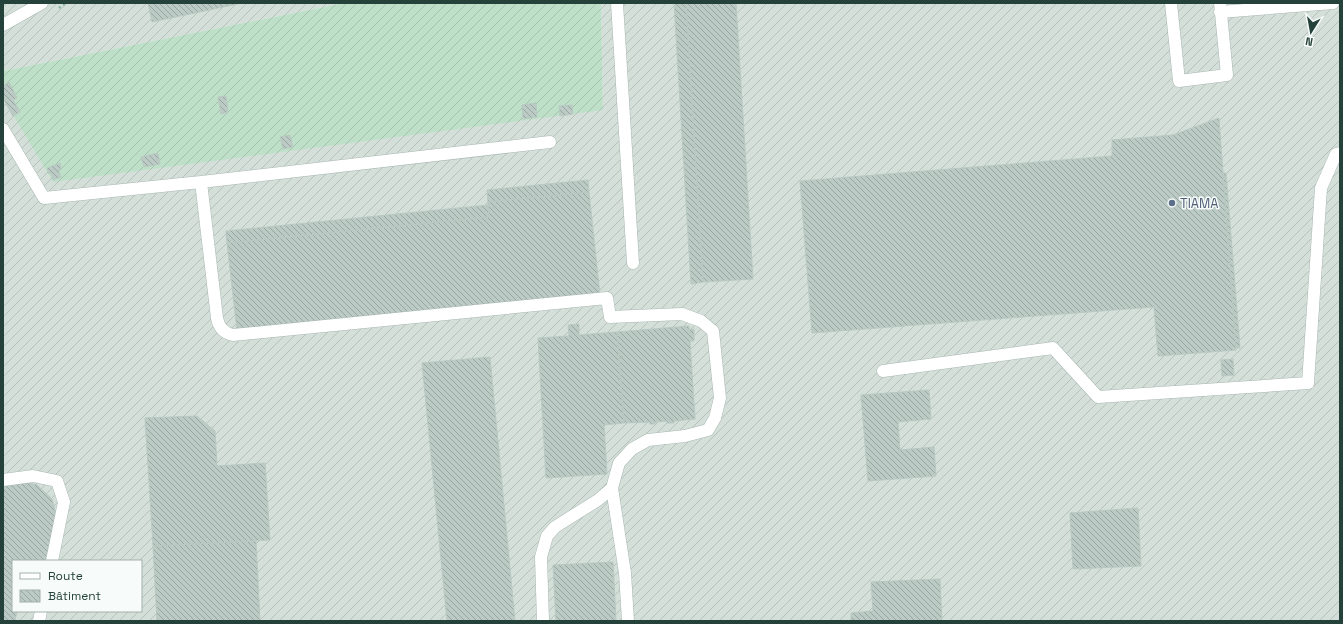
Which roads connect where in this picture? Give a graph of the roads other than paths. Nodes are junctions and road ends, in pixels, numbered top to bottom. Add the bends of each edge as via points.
1 (42, 3) edge
2 (617, 3) edge
3 (1171, 3) edge
4 (1333, 3) edge
5 (1220, 7) edge
6 (3, 25) edge
7 (3, 129) edge
8 (550, 142) dead end
9 (1340, 154) edge
10 (201, 182) junction
11 (633, 263) dead end
12 (883, 371) dead end
13 (3, 480) edge
14 (612, 488) junction
15 (52, 560) edge
16 (544, 621) edge
17 (628, 621) edge

1 - 6 street
2 - 11 street
3 - 5 street via 1179,81 1227,75
4 - 5 street
7 - 10 street via 44,198
8 - 10 street
9 - 12 street via 1336,154 1321,188 1308,383 1098,397 1052,348
10 - 14 street via 216,318 219,326 227,334 607,298 610,318 682,314 701,321 713,331 720,398 715,418 708,430 685,436 648,440 632,449 619,463
13 - 15 street via 33,476 56,481 64,502
14 - 16 street via 598,500 554,527 548,536 541,558
14 - 17 street via 625,573

